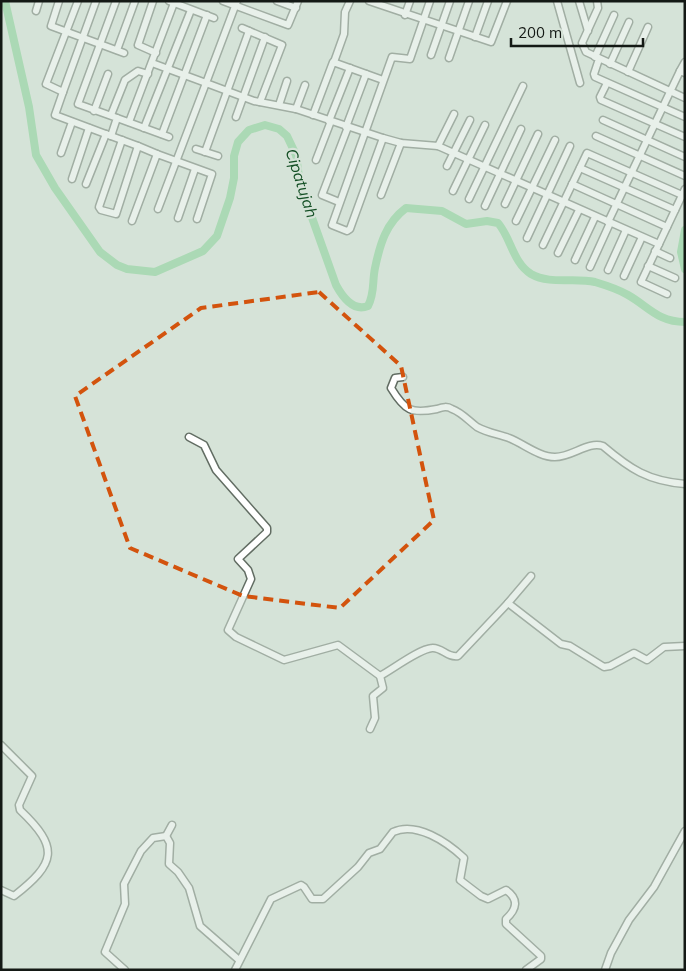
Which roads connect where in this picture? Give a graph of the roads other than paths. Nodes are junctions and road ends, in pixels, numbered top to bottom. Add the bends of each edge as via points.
1 (39, 1) edge
2 (59, 1) edge
3 (78, 1) edge
4 (96, 1) edge
5 (116, 1) edge
6 (135, 1) edge
7 (153, 1) edge
8 (223, 1) edge
9 (278, 1) edge
10 (350, 1) edge
11 (369, 1) edge
12 (410, 1) edge
13 (430, 1) edge
14 (450, 1) edge
15 (469, 1) edge
16 (488, 1) edge
17 (507, 1) edge
18 (558, 1) edge
19 (580, 1) edge
20 (597, 1) edge
21 (172, 2) edge
22 (236, 4) edge
23 (297, 5) edge
24 (191, 10) junction
25 (36, 11) dead end
26 (405, 15) junction
27 (614, 15) dead end
28 (424, 19) junction
29 (630, 22) dead end
30 (442, 25) junction
31 (648, 27) dead end
32 (588, 30) junction
33 (458, 31) junction
34 (67, 32) junction
35 (265, 37) junction
36 (475, 37) junction
37 (83, 38) junction
38 (100, 44) junction
39 (117, 50) junction
40 (124, 53) dead end
41 (156, 53) junction
42 (431, 55) dead end
43 (448, 58) dead end
44 (597, 58) junction
45 (334, 62) junction
46 (685, 62) edge
47 (152, 63) junction
48 (610, 64) junction
49 (350, 68) junction
50 (169, 70) junction
51 (628, 72) junction
52 (682, 72) edge
53 (108, 74) dead end
54 (148, 74) junction
55 (366, 74) junction
56 (185, 76) junction
57 (288, 80) dead end
58 (383, 80) junction
59 (580, 83) dead end
60 (606, 83) junction
61 (206, 84) junction
62 (305, 85) dead end
63 (524, 86) dead end
64 (226, 91) junction
65 (670, 91) junction
66 (63, 92) junction
67 (244, 97) junction
68 (685, 98) edge
69 (260, 102) junction
70 (278, 105) junction
71 (662, 107) junction
72 (296, 109) junction
73 (94, 111) junction
74 (454, 114) dead end
75 (313, 115) junction
76 (114, 117) junction
77 (236, 117) dead end
78 (685, 117) edge
79 (470, 120) dead end
80 (603, 120) dead end
81 (330, 121) junction
82 (72, 122) junction
83 (129, 122) junction
84 (654, 123) junction
85 (485, 125) dead end
86 (347, 127) junction
87 (89, 128) junction
88 (144, 128) junction
89 (522, 129) dead end
90 (364, 132) junction
91 (162, 134) junction
92 (538, 134) dead end
93 (108, 135) junction
94 (596, 136) dead end
95 (169, 137) dead end
96 (685, 137) edge
97 (383, 138) junction
98 (122, 140) junction
99 (555, 140) dead end
100 (647, 140) junction
101 (401, 143) junction
102 (138, 146) junction
103 (438, 146) junction
104 (570, 146) dead end
105 (196, 149) dead end
106 (205, 152) junction
107 (61, 153) dead end
108 (454, 153) junction
109 (157, 154) junction
110 (218, 156) dead end
111 (639, 156) junction
112 (685, 157) edge
113 (316, 160) dead end
114 (469, 160) junction
115 (177, 161) junction
116 (447, 166) dead end
117 (484, 167) junction
118 (580, 168) junction
119 (195, 169) junction
120 (631, 172) junction
121 (500, 174) junction
122 (685, 176) edge
123 (72, 179) dead end
124 (515, 181) junction
125 (86, 184) dead end
126 (572, 184) junction
127 (624, 188) junction
128 (531, 189) junction
129 (453, 192) dead end
130 (683, 192) edge
131 (381, 195) dead end
132 (547, 196) junction
133 (469, 199) dead end
134 (339, 202) junction
135 (563, 203) junction
136 (505, 204) dead end
137 (616, 204) junction
138 (485, 206) dead end
139 (158, 209) dead end
140 (579, 210) junction
141 (675, 210) junction
142 (595, 217) junction
143 (178, 218) dead end
144 (197, 219) dead end
145 (516, 221) dead end
146 (132, 222) dead end
147 (609, 222) junction
148 (667, 227) junction
149 (626, 230) junction
150 (642, 237) junction
151 (527, 238) dead end
152 (659, 244) junction
153 (543, 246) dead end
154 (656, 251) junction
155 (558, 253) dead end
156 (670, 258) dead end
157 (575, 260) dead end
158 (648, 266) junction
159 (590, 267) dead end
160 (608, 270) dead end
161 (624, 276) dead end
162 (675, 278) dead end
163 (667, 294) dead end
164 (403, 377) dead end
165 (189, 437) dead end
166 (685, 484) edge
167 (531, 576) dead end
168 (508, 603) junction
169 (685, 646) edge
170 (380, 676) junction
171 (370, 729) dead end
172 (1, 745) edge
173 (172, 825) dead end
174 (685, 831) edge
175 (166, 836) junction
176 (1, 890) edge
177 (239, 960) junction
178 (125, 970) edge
179 (235, 970) edge
180 (526, 970) edge
181 (605, 970) edge

1 - 25 street
2 - 34 street via 50,26
3 - 34 street
4 - 37 street
5 - 38 street
6 - 39 street
7 - 41 street via 138,45
8 - 22 street
9 - 23 street
10 - 45 street via 345,12 344,34
11 - 26 street
12 - 26 street
13 - 28 street
14 - 30 street
15 - 33 street
16 - 36 street
17 - 36 street via 492,42
18 - 59 street
19 - 32 street
20 - 32 street via 598,8
21 - 24 street
21 - 41 street
22 - 23 street via 287,25
22 - 61 street
24 - 50 street
24 - 56 street via 210,17
26 - 28 street
27 - 44 street
28 - 30 street
28 - 58 street via 410,58 392,56
29 - 48 street
30 - 33 street
30 - 42 street
31 - 51 street
32 - 44 street via 582,45 586,52
33 - 36 street
33 - 43 street
34 - 37 street
34 - 66 street via 46,84
35 - 64 street via 245,30
35 - 67 street
35 - 69 street via 282,46
37 - 38 street
37 - 66 street
38 - 39 street
38 - 73 street via 75,104
39 - 40 street
41 - 47 street
44 - 48 street
44 - 60 street via 594,76
45 - 49 street
45 - 75 street
46 - 52 street
47 - 50 street
47 - 54 street
48 - 51 street
49 - 55 street
49 - 81 street
50 - 56 street
50 - 88 street
51 - 65 street
52 - 65 street
53 - 73 street
54 - 76 street via 138,71 126,79
54 - 83 street
55 - 58 street
55 - 86 street
56 - 61 street
56 - 91 street
57 - 70 street
58 - 90 street
60 - 71 street
60 - 84 street via 601,100
61 - 64 street
61 - 115 street
62 - 72 street
63 - 117 street
64 - 67 street
64 - 106 street
65 - 68 street
65 - 71 street
66 - 82 street via 55,115
67 - 69 street
67 - 77 street
69 - 70 street
70 - 72 street
71 - 78 street
71 - 84 street
72 - 75 street
73 - 76 street
74 - 103 street
75 - 81 street
76 - 83 street
76 - 93 street
79 - 108 street
80 - 100 street
81 - 86 street
81 - 113 street
82 - 87 street
82 - 107 street
83 - 88 street
84 - 96 street
84 - 100 street
85 - 114 street
86 - 90 street
86 - 134 street via 322,195
87 - 93 street
87 - 123 street
88 - 91 street
89 - 121 street
90 - 97 street
90 - 134 street
91 - 95 street
92 - 124 street
93 - 98 street
93 - 125 street
94 - 111 street
97 - 101 street
97 - 134 street via 348,231 331,224
98 - 102 street
98 - 102 street via 99,207 114,215
99 - 128 street
100 - 111 street
100 - 112 street
101 - 103 street
101 - 131 street
102 - 109 street
103 - 108 street
104 - 132 street
105 - 106 street
106 - 110 street
108 - 114 street
108 - 116 street
109 - 115 street
109 - 146 street
111 - 120 street
111 - 122 street
114 - 117 street
114 - 129 street
115 - 119 street
115 - 139 street
117 - 121 street
117 - 133 street
118 - 120 street via 588,153
118 - 126 street
118 - 127 street
119 - 143 street
119 - 144 street via 212,176
120 - 127 street
120 - 130 street
121 - 124 street
121 - 138 street
124 - 128 street
124 - 136 street
126 - 135 street
126 - 137 street
127 - 137 street
127 - 141 street
128 - 132 street
128 - 145 street
130 - 141 street
132 - 135 street
132 - 151 street
135 - 140 street
135 - 153 street
137 - 147 street
137 - 148 street
140 - 142 street
140 - 155 street
141 - 148 street
142 - 147 street
142 - 157 street
147 - 149 street
147 - 159 street
148 - 152 street
149 - 150 street
149 - 160 street
150 - 152 street
150 - 161 street
152 - 154 street
154 - 156 street
154 - 158 street
158 - 162 street
158 - 163 street via 641,282
164 - 166 street via 395,378 391,388 404,407 414,412 447,407 488,432 555,457 598,444 635,472
165 - 170 street via 204,444 216,470 267,528 267,532 238,558 251,579 228,626 230,633 284,660 340,645
167 - 168 street
168 - 169 street via 557,641 604,667 634,653 647,660 664,647
168 - 170 street via 458,656 451,657 436,648 426,650
170 - 171 street via 383,688 373,696 375,718
172 - 176 street via 32,775 19,805 20,810 43,837 50,853 46,863 14,896
173 - 175 street
174 - 181 street via 658,882 625,927
175 - 177 street via 170,843 169,864 189,888 198,922 208,935
175 - 178 street via 156,837 145,844 124,884 125,904 105,952
177 - 179 street
177 - 180 street via 273,897 302,885 312,898 320,900 369,853 378,851 388,836 399,829 419,829 465,861 460,880 486,898 506,890 514,898 516,906 506,924 542,956

